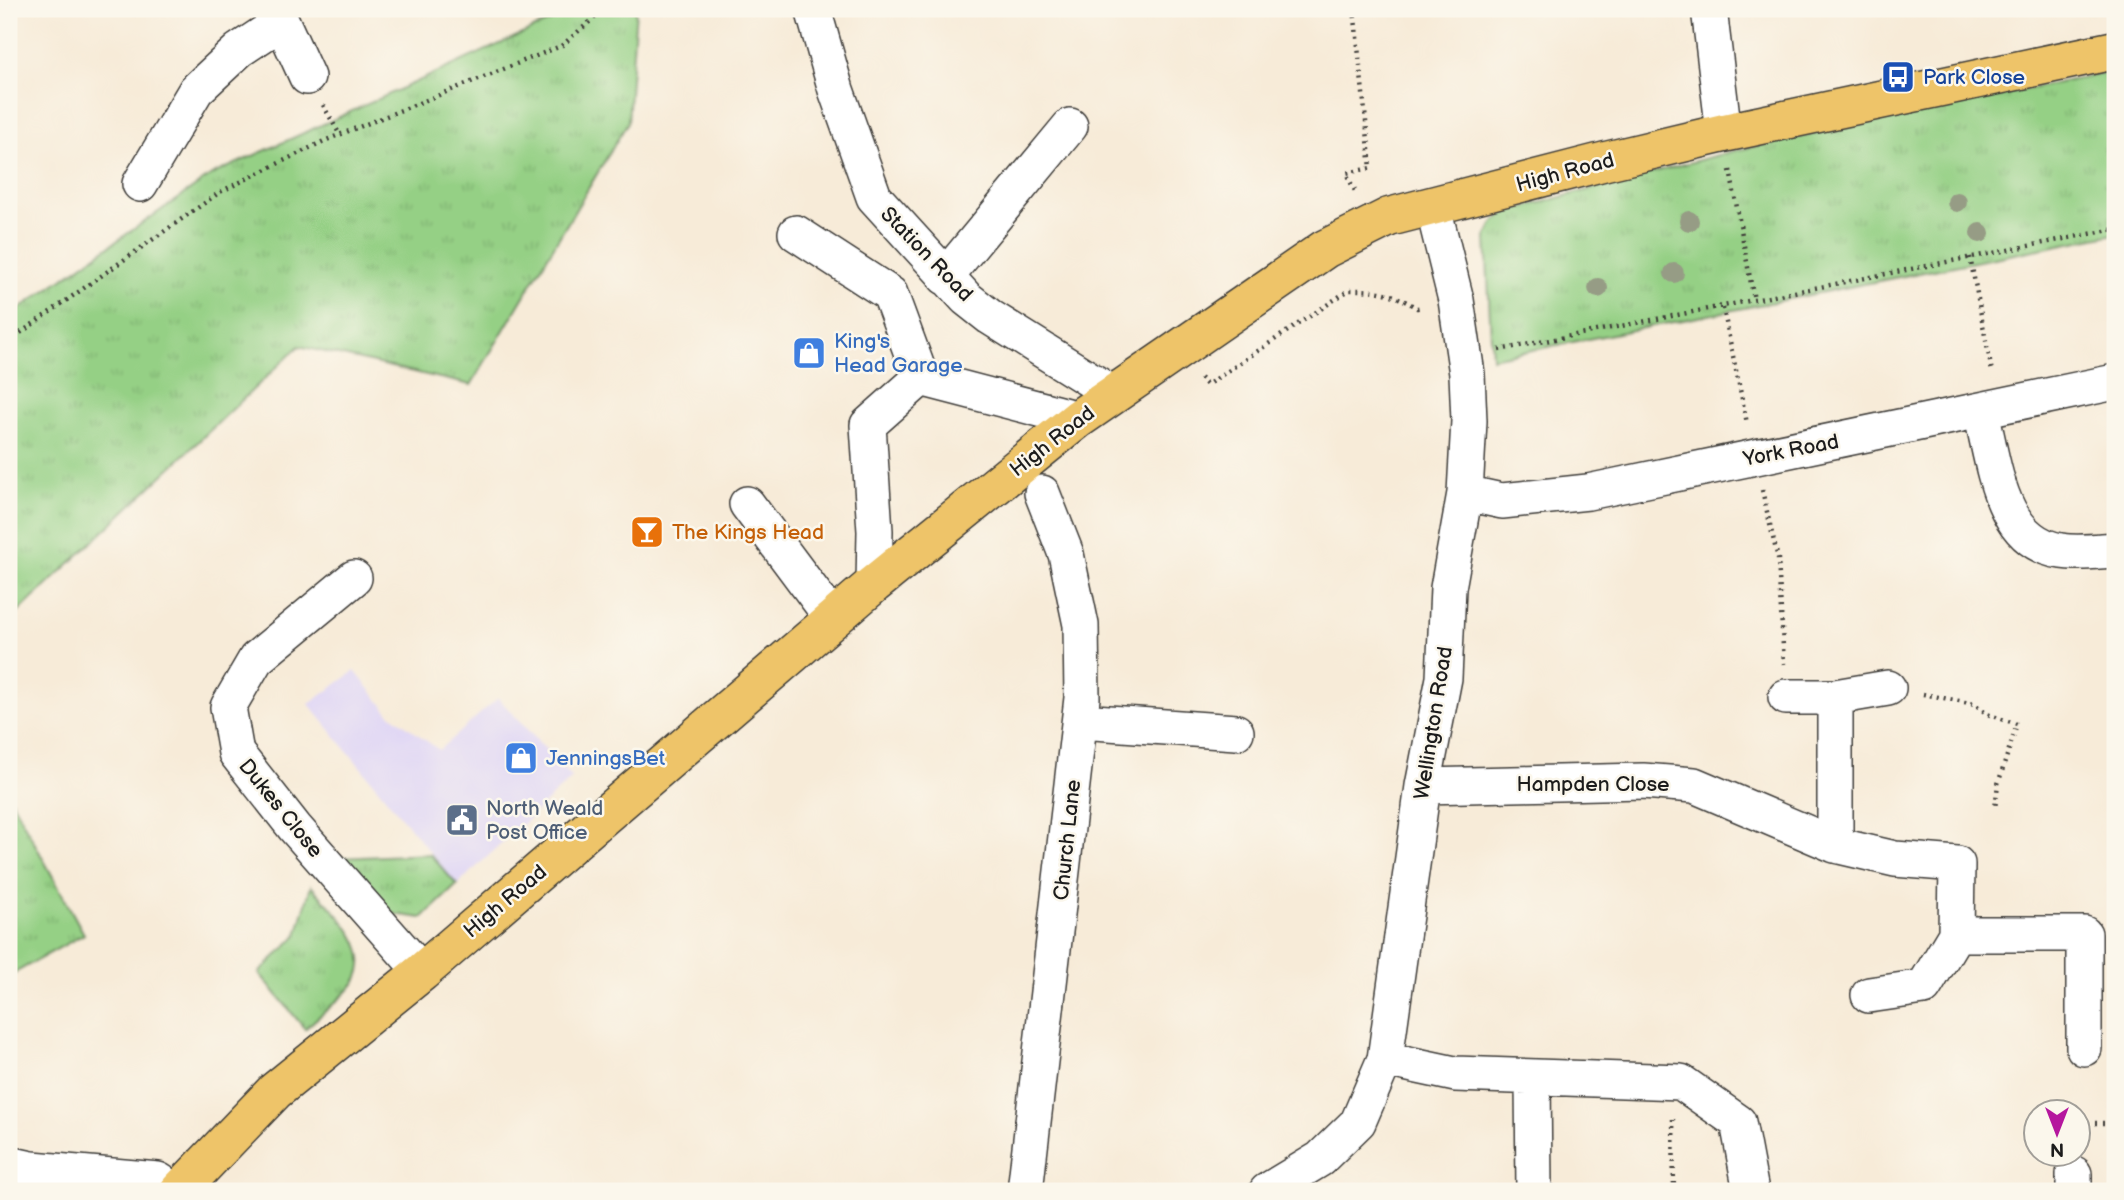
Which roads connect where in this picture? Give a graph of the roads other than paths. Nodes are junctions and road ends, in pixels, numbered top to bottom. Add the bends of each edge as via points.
1 (813, 9) edge
2 (1709, 9) edge
3 (278, 16) edge
4 (2115, 50) edge
5 (307, 77) dead end
6 (1070, 126) dead end
7 (1724, 133) junction
8 (140, 184) dead end
9 (1433, 207) junction
10 (796, 233) dead end
11 (945, 277) junction
12 (921, 378) junction
13 (2115, 382) edge
14 (1113, 394) junction
15 (1990, 410) junction
16 (1079, 419) junction
17 (1042, 493) dead end
18 (1465, 493) junction
19 (747, 504) dead end
20 (2115, 550) edge
21 (354, 578) dead end
22 (874, 584) junction
23 (833, 620) junction
24 (1888, 688) road end
25 (1786, 696) road end
26 (1835, 697) junction
27 (1080, 721) junction
28 (1236, 732) dead end
29 (1423, 786) junction
30 (1835, 845) junction
31 (1956, 934) junction
32 (422, 972) junction
33 (1869, 995) dead end
34 (2084, 1048) dead end
35 (1385, 1059) junction
36 (1533, 1078) junction
37 (9, 1164) edge
38 (177, 1191) edge
39 (1025, 1191) edge
40 (1268, 1191) edge
41 (1534, 1191) edge
42 (1751, 1191) edge

1 - 11 street, Station Road via 873,197
2 - 7 street
3 - 5 street
3 - 8 street via 196,90
4 - 7 main road, High Road
6 - 11 street
7 - 9 main road, High Road
9 - 14 main road, High Road via 1389,217 1325,249
9 - 18 street, Wellington Road via 1456,300 1467,374
10 - 12 street via 890,294
11 - 14 street, Station Road via 990,317
12 - 16 street
12 - 22 street via 868,425
13 - 15 street, York Road
14 - 16 main road, High Road
15 - 18 street, York Road via 1588,492 1502,501
15 - 20 street via 2005,504 2024,537 2060,551
16 - 22 main road, High Road
17 - 27 street, Church Lane via 1066,554 1081,625
18 - 29 street, Wellington Road via 1448,588 1444,678
19 - 23 street
21 - 32 street, Dukes Close via 256,659 228,706 236,753 295,828
22 - 23 main road, High Road
23 - 32 main road, High Road
24 - 26 street
25 - 26 street
26 - 30 street
27 - 28 street
27 - 39 street, Church Lane
29 - 30 street, Hampden Close via 1643,781 1694,785
29 - 35 street, Wellington Road
30 - 31 street, Hampden Close via 1895,859 1957,864
31 - 33 street via 1924,987
31 - 34 street via 2084,934
32 - 38 main road, High Road via 275,1091
35 - 36 street via 1455,1074
35 - 40 street, Wellington Road via 1358,1122 1320,1159
36 - 41 street
36 - 42 street via 1681,1082 1738,1122
37 - 38 street via 158,1180

